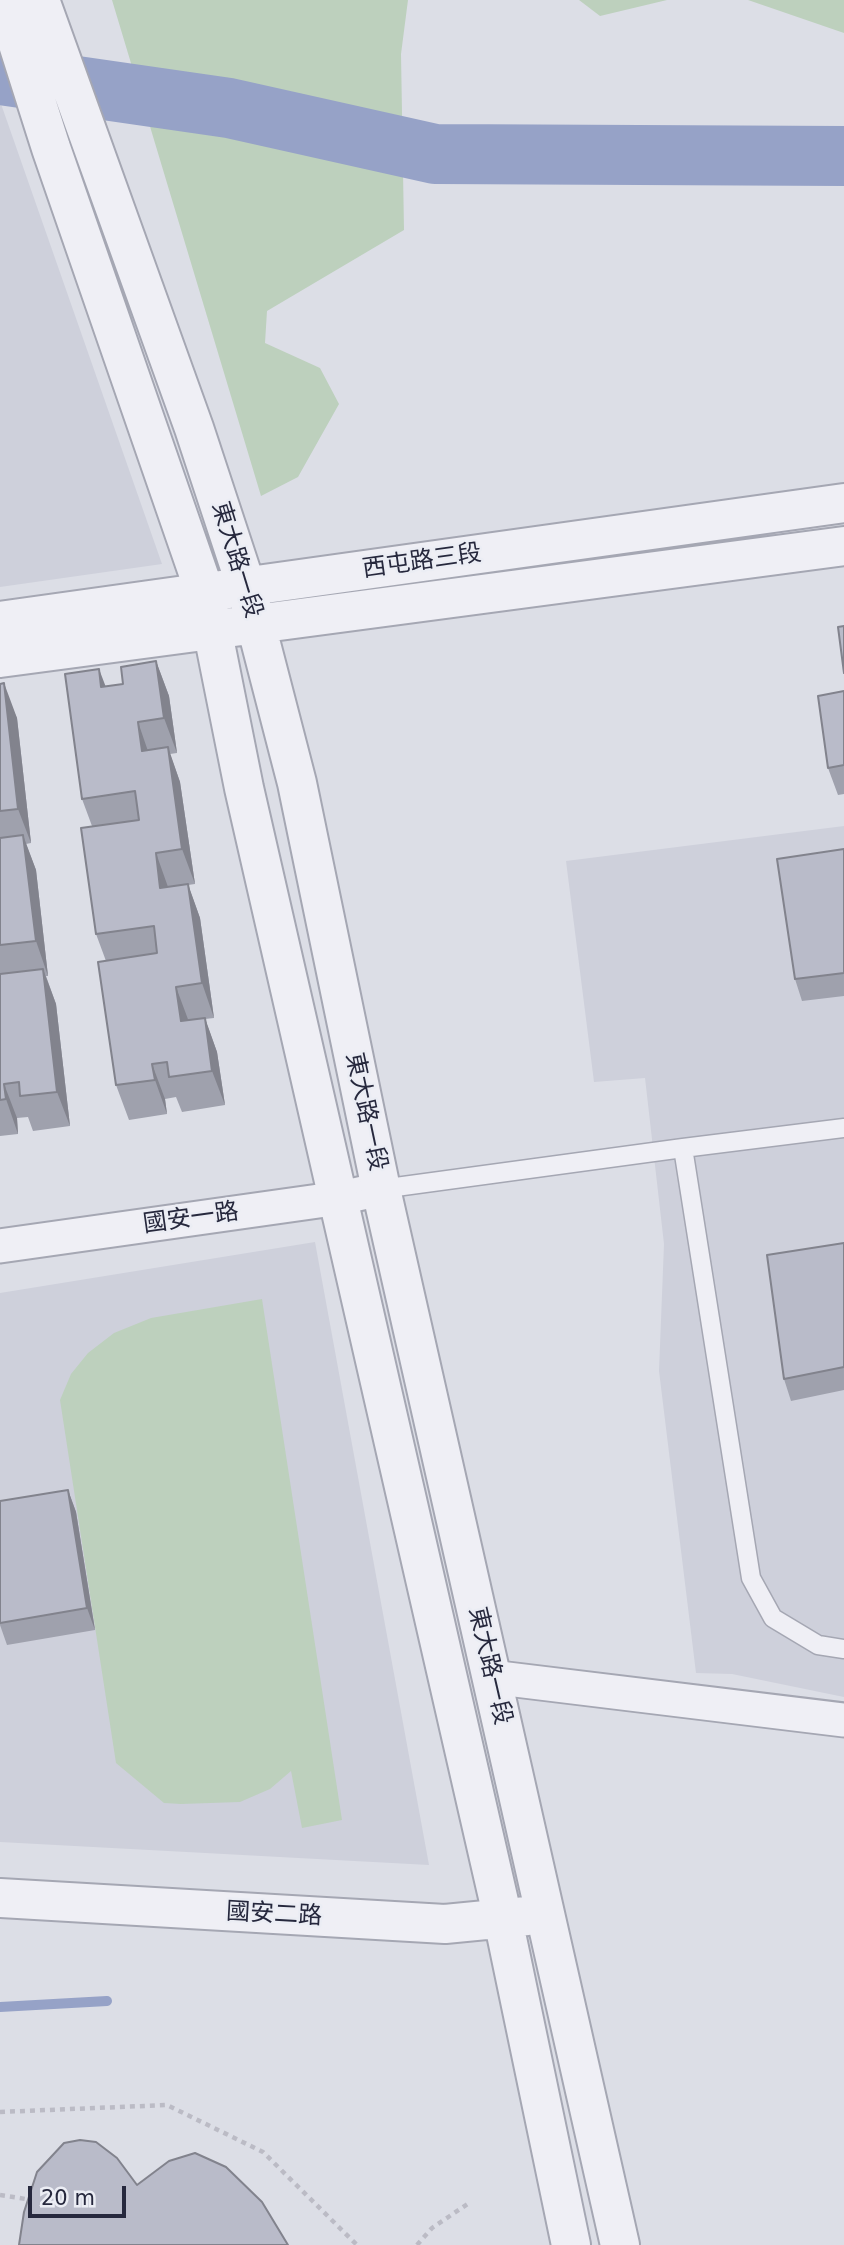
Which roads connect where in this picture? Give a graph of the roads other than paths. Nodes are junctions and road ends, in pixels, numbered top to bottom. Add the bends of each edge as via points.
1 (4, 0) edge
2 (40, 0) edge
3 (844, 503) edge
4 (844, 546) edge
5 (246, 586) junction
6 (209, 611) junction
7 (0, 621) edge
8 (256, 625) junction
9 (0, 658) edge
10 (844, 1128) edge
11 (683, 1148) junction
12 (381, 1189) junction
13 (340, 1198) junction
14 (0, 1246) edge
15 (844, 1649) edge
16 (491, 1676) junction
17 (844, 1720) edge
18 (0, 1898) edge
19 (547, 1913) junction
20 (503, 1919) junction
21 (571, 2245) edge
22 (620, 2245) edge

1 - 6 street, 東大路一段
2 - 5 street, 東大路一段
3 - 5 street, 西屯路三段
4 - 8 street, 西屯路三段
5 - 6 street, 西屯路三段
5 - 8 street, 東大路一段
6 - 7 street, 西屯路三段
6 - 8 street, 西屯路三段
6 - 9 street, 西屯路三段
6 - 13 street, 東大路一段 via 244,788
8 - 12 street, 東大路一段 via 297,783
10 - 11 lane
11 - 12 lane
11 - 15 lane via 751,1578 773,1618 818,1645
12 - 13 street, 國安一路
12 - 16 street, 東大路一段
13 - 14 street, 國安一路
13 - 20 street, 東大路一段
16 - 17 street
16 - 19 street, 東大路一段
18 - 20 street, 國安二路 via 445,1924
19 - 20 street, 國安二路
19 - 22 street, 東大路一段
20 - 21 street, 東大路一段

